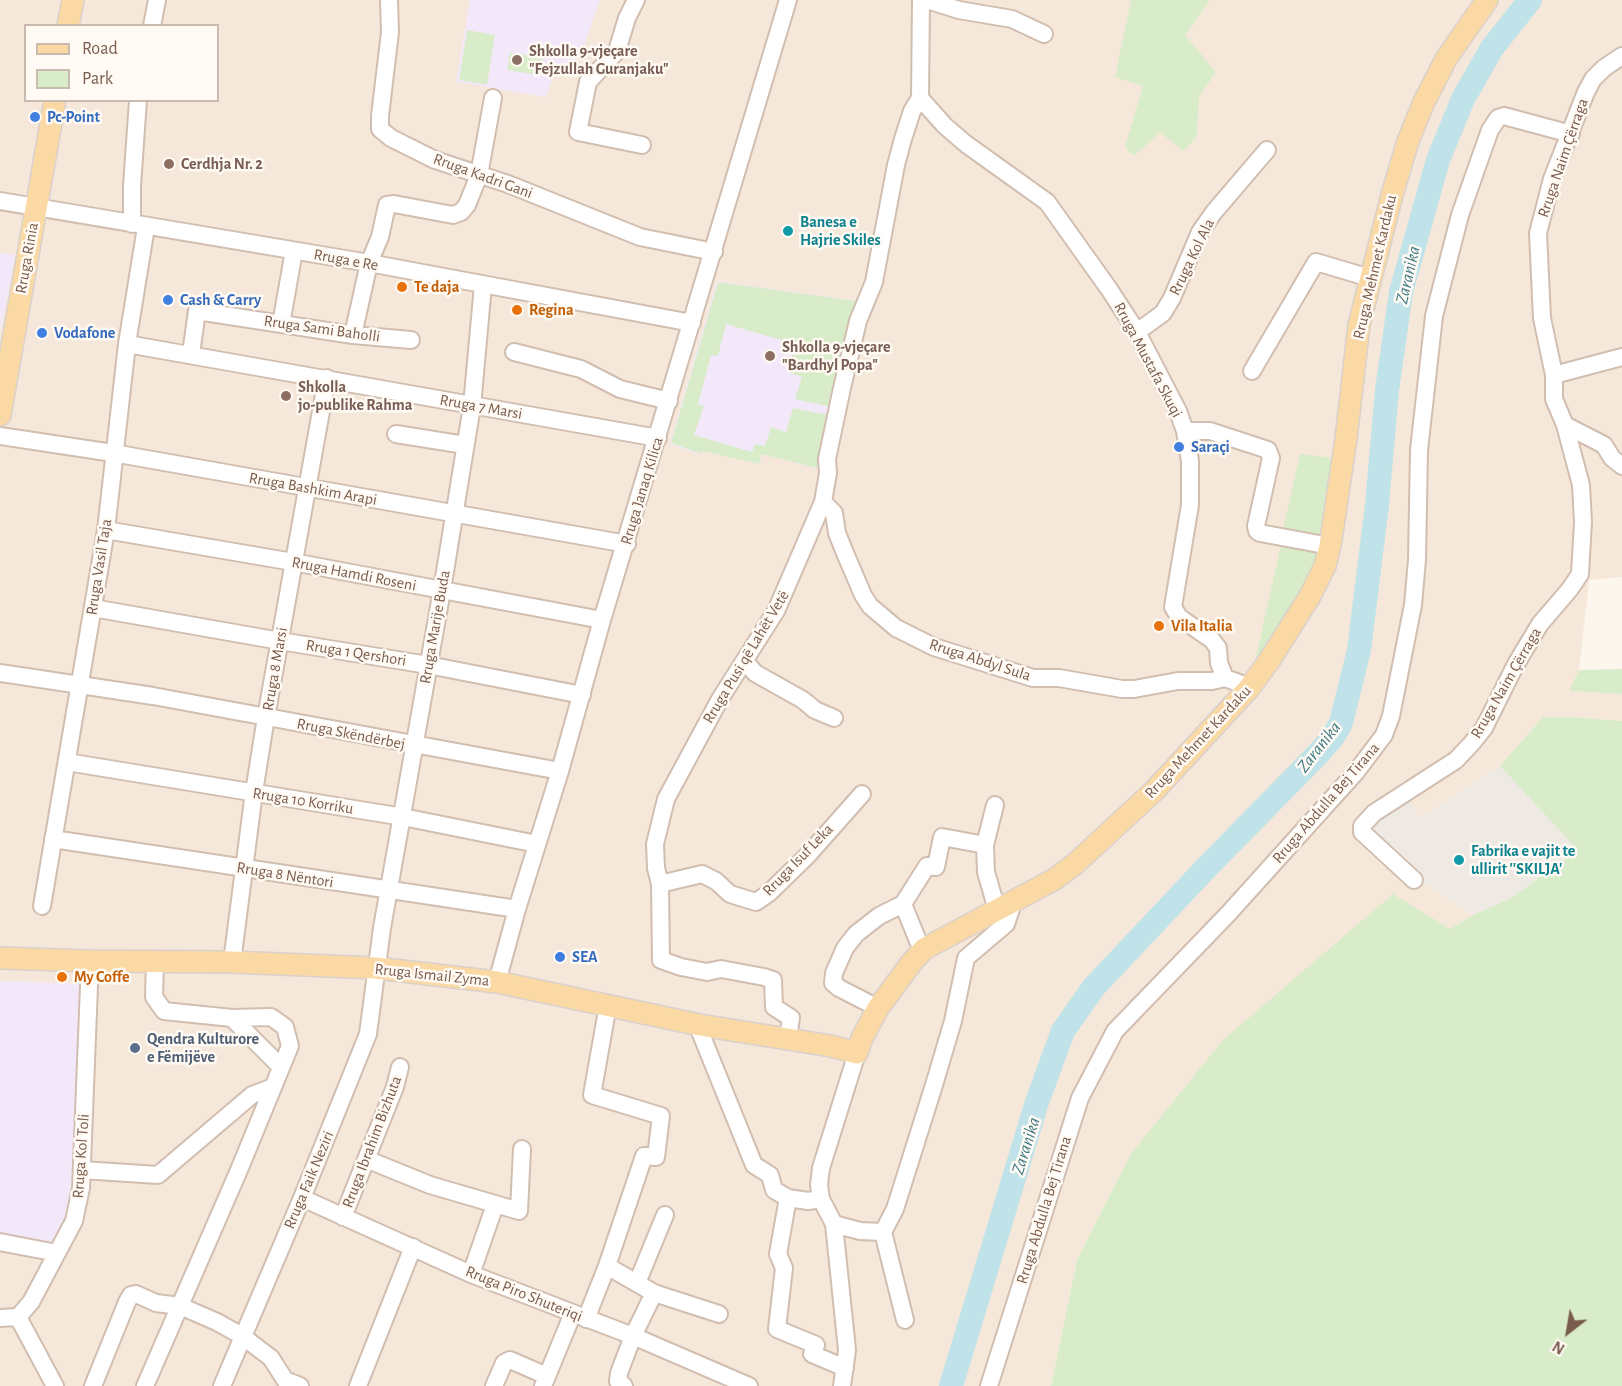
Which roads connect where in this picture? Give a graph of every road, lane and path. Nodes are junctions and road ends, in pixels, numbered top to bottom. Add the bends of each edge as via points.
1 (72, 0) edge
2 (157, 0) edge
3 (389, 0) edge
4 (636, 0) edge
5 (788, 0) edge
6 (921, 0) edge
7 (927, 0) edge
8 (1487, 0) edge
9 (68, 24) edge
10 (152, 24) edge
11 (1044, 34) dead end
12 (1622, 56) edge
13 (493, 98) dead end
14 (920, 98) junction
15 (54, 102) edge
16 (138, 102) edge
17 (1571, 134) junction
18 (642, 145) dead end
19 (1268, 150) dead end
20 (479, 175) junction
21 (0, 201) edge
22 (36, 207) junction
23 (139, 226) junction
24 (294, 251) junction
25 (714, 252) junction
26 (369, 263) junction
27 (1370, 278) junction
28 (483, 285) junction
29 (692, 323) junction
30 (282, 324) junction
31 (1137, 332) junction
32 (353, 335) junction
33 (411, 340) dead end
34 (127, 344) junction
35 (514, 352) dead end
36 (191, 354) junction
37 (1622, 357) edge
38 (1252, 371) dead end
39 (1554, 375) junction
40 (327, 378) junction
41 (669, 401) junction
42 (472, 406) junction
43 (0, 415) edge
44 (1565, 425) junction
45 (1185, 431) junction
46 (396, 434) dead end
47 (0, 436) edge
48 (658, 438) junction
49 (465, 445) junction
50 (114, 453) junction
51 (1622, 466) edge
52 (307, 487) junction
53 (824, 502) junction
54 (453, 514) junction
55 (106, 530) junction
56 (627, 543) junction
57 (1330, 546) junction
58 (293, 562) junction
59 (442, 590) junction
60 (93, 608) junction
61 (602, 620) junction
62 (280, 641) junction
63 (744, 662) junction
64 (428, 664) junction
65 (0, 673) edge
66 (1225, 678) junction
67 (80, 685) junction
68 (1250, 687) junction
69 (582, 694) junction
70 (266, 717) junction
71 (834, 718) dead end
72 (414, 746) junction
73 (67, 762) junction
74 (560, 771) junction
75 (254, 792) junction
76 (862, 795) dead end
77 (995, 805) dead end
78 (403, 817) junction
79 (53, 839) junction
80 (537, 844) junction
81 (985, 845) junction
82 (246, 869) junction
83 (1414, 880) dead end
84 (660, 884) junction
85 (390, 891) junction
86 (903, 904) junction
87 (42, 906) dead end
88 (1005, 907) junction
89 (517, 909) junction
90 (924, 949) junction
91 (0, 957) edge
92 (90, 961) junction
93 (155, 961) junction
94 (232, 962) junction
95 (375, 969) junction
96 (497, 982) junction
97 (608, 1005) junction
98 (878, 1008) junction
99 (232, 1018) junction
100 (698, 1024) junction
101 (788, 1038) junction
102 (857, 1053) junction
103 (281, 1067) junction
104 (400, 1067) dead end
105 (273, 1087) junction
106 (522, 1149) dead end
107 (366, 1159) junction
108 (82, 1170) junction
109 (302, 1198) junction
110 (788, 1198) junction
111 (821, 1198) junction
112 (495, 1205) junction
113 (665, 1215) dead end
114 (343, 1216) junction
115 (834, 1224) junction
116 (883, 1232) junction
117 (0, 1242) edge
118 (413, 1248) junction
119 (57, 1253) junction
120 (607, 1266) junction
121 (471, 1274) junction
122 (637, 1283) junction
123 (654, 1293) junction
124 (180, 1306) junction
125 (719, 1314) dead end
126 (579, 1316) junction
127 (18, 1317) junction
128 (0, 1318) edge
129 (905, 1320) dead end
130 (242, 1336) junction
131 (633, 1336) junction
132 (845, 1368) junction
133 (545, 1381) edge
134 (55, 1386) edge
135 (93, 1386) edge
136 (145, 1386) edge
137 (222, 1386) edge
138 (300, 1386) edge
139 (358, 1386) edge
140 (494, 1386) edge
141 (624, 1386) edge
142 (747, 1386) edge
143 (842, 1386) edge
144 (989, 1386) edge

1 - 9 main road
2 - 10 street
3 - 20 street, Rruga Kadri Gani via 390,32 380,129 435,160
4 - 18 street via 617,51 594,73 586,87 578,132
5 - 25 street, Rruga Janaq Kilica
6 - 14 street, Rruga Pusi që Lahët Vetë
7 - 11 street via 1012,20
8 - 27 main road, Rruga Mehmet Kardaku via 1446,59 1424,102 1408,141
12 - 17 street, Rruga Naim Çërraga via 1593,79
13 - 20 street
14 - 31 street, Rruga Mustafa Skuqi via 966,144 1047,202
14 - 53 street, Rruga Pusi që Lahët Vetë via 898,156 874,282 858,321 827,459
15 - 22 main road, Rruga Rinia
16 - 23 street, Rruga Vasil Taja via 132,186
17 - 39 street, Rruga Naim Çërraga via 1552,178 1538,233 1542,318
17 - 144 street, Rruga Abdulla Bej Tirana via 1504,116 1498,118 1490,130 1460,215 1434,316 1419,450 1413,605 1384,735 1356,772 1228,914 1115,1030 1080,1098
19 - 31 street, Rruga Kol Ala via 1200,232 1162,313
20 - 25 street, Rruga Kadri Gani via 640,237
20 - 26 street via 461,212 387,205
21 - 22 street, Rruga e Re
22 - 23 street, Rruga e Re
22 - 43 main road, Rruga Rinia
23 - 24 street, Rruga e Re
23 - 34 street, Rruga Vasil Taja
24 - 26 street, Rruga e Re
24 - 30 street
25 - 29 street, Rruga Janaq Kilica
26 - 28 street, Rruga e Re
26 - 32 street
27 - 38 street via 1316,262
27 - 57 main road, Rruga Mehmet Kardaku via 1359,326
28 - 29 street, Rruga e Re
28 - 42 street, Rruga Marije Buda
29 - 41 street, Rruga Janaq Kilica
30 - 32 street, Rruga Sami Baholli
30 - 36 street, Rruga Sami Baholli via 198,311
31 - 45 street, Rruga Mustafa Skuqi
32 - 33 street, Rruga Sami Baholli
34 - 36 street, Rruga 7 Marsi
34 - 50 street, Rruga Vasil Taja
35 - 41 street via 581,369 620,389
36 - 40 street, Rruga 7 Marsi
37 - 39 street
39 - 44 street, Rruga Naim Çërraga via 1554,399
40 - 42 street, Rruga 7 Marsi
40 - 52 street, Rruga 8 Marsi
41 - 48 street, Rruga Janaq Kilica
42 - 48 street, Rruga 7 Marsi
42 - 49 street, Rruga Marije Buda
44 - 51 street via 1604,445
44 - 83 street, Rruga Naim Çërraga via 1581,485 1580,574 1540,624 1472,743 1456,760 1374,813 1362,826 1362,832
45 - 57 street via 1210,431 1268,450 1271,458 1257,531
45 - 66 street, Rruga Mustafa Skuqi via 1190,505 1173,607 1179,617 1218,648
46 - 49 street
47 - 50 street, Rruga Bashkim Arapi
48 - 56 street, Rruga Janaq Kilica
49 - 54 street, Rruga Marije Buda
50 - 52 street, Rruga Bashkim Arapi
50 - 55 street, Rruga Vasil Taja
52 - 54 street, Rruga Bashkim Arapi
52 - 58 street, Rruga 8 Marsi
53 - 63 street, Rruga Pusi që Lahët Vetë via 781,603
53 - 66 street, Rruga Abdyl Sula via 834,513 845,554 870,606 896,628 934,647 1025,677 1059,678 1122,689
54 - 56 street, Rruga Bashkim Arapi
54 - 59 street, Rruga Marije Buda
55 - 58 street, Rruga Hamdi Roseni
55 - 60 street, Rruga Vasil Taja
56 - 61 street, Rruga Janaq Kilica
57 - 68 main road, Rruga Mehmet Kardaku via 1310,597
58 - 59 street, Rruga Hamdi Roseni
58 - 62 street, Rruga 8 Marsi
59 - 61 street, Rruga Hamdi Roseni
59 - 64 street, Rruga Marije Buda
60 - 62 street, Rruga 1 Qershori
60 - 67 street, Rruga Vasil Taja
61 - 69 street, Rruga Janaq Kilica
62 - 64 street, Rruga 1 Qershori
62 - 70 street, Rruga 8 Marsi
63 - 71 street via 815,710
63 - 84 street, Rruga Pusi që Lahët Vetë via 666,799 655,844
64 - 69 street, Rruga 1 Qershori
64 - 72 street, Rruga Marije Buda
65 - 67 street, Rruga Skëndërbej
66 - 68 street, Rruga Abdyl Sula
67 - 70 street, Rruga Skëndërbej
67 - 73 street, Rruga Vasil Taja
68 - 88 main road, Rruga Mehmet Kardaku via 1154,791 1107,834 1055,879
69 - 74 street, Rruga Janaq Kilica
70 - 72 street, Rruga Skëndërbej
70 - 75 street, Rruga 8 Marsi
72 - 74 street, Rruga Skëndërbej
72 - 78 street, Rruga Marije Buda
73 - 75 street, Rruga 10 Korriku
73 - 79 street, Rruga Vasil Taja
74 - 80 street, Rruga Janaq Kilica
75 - 78 street, Rruga 10 Korriku
75 - 82 street, Rruga 8 Marsi
76 - 84 street, Rruga Isuf Leka via 808,855 756,902 730,894 702,874
77 - 81 street
78 - 80 street, Rruga 10 Korriku
78 - 85 street, Rruga Marije Buda
79 - 82 street, Rruga 8 Nëntori
79 - 87 street, Rruga Vasil Taja
80 - 89 street, Rruga Janaq Kilica
81 - 86 street via 942,837 936,867 927,866
81 - 88 street via 986,872
82 - 85 street, Rruga 8 Nëntori
82 - 94 street, Rruga 8 Marsi
84 - 101 street, Rruga Pusi që Lahët Vetë via 661,960 706,972 721,969 773,980 774,1007 790,1018
85 - 89 street, Rruga 8 Nëntori
85 - 95 street, Rruga Marije Buda
86 - 90 street
86 - 98 street via 856,934 834,973 833,983 839,988
88 - 90 main road, Rruga Mehmet Kardaku
88 - 116 street via 1006,924 966,958 934,1085
89 - 96 street, Rruga Janaq Kilica
90 - 98 main road, Rruga Mehmet Kardaku
91 - 92 main road, Rruga Ismail Zyma
92 - 93 main road, Rruga Ismail Zyma
92 - 108 street, Rruga Kol Toli
93 - 94 main road, Rruga Ismail Zyma
93 - 99 street via 154,997 164,1011
94 - 95 main road, Rruga Ismail Zyma
95 - 96 main road, Rruga Ismail Zyma
95 - 109 street, Rruga Faik Neziri via 368,1034
96 - 97 main road, Rruga Ismail Zyma
97 - 100 main road, Rruga Ismail Zyma
97 - 120 street via 592,1095 662,1116 656,1157 644,1156
98 - 102 main road, Rruga Mehmet Kardaku
99 - 103 street
99 - 103 street via 271,1017 285,1027 290,1046
100 - 101 main road, Rruga Ismail Zyma
100 - 110 street via 754,1165 770,1175 774,1190
101 - 102 main road, Rruga Ismail Zyma
102 - 111 street, Rruga Mehmet Kardaku via 820,1168
103 - 105 street
104 - 107 street, Rruga Ibrahim Bizhuta
105 - 108 street via 252,1095 158,1175
105 - 124 street
106 - 112 street via 519,1211
107 - 112 street
107 - 114 street, Rruga Ibrahim Bizhuta
108 - 119 street, Rruga Kol Toli via 74,1221
109 - 114 street, Rruga Piro Shuteriqi
109 - 130 street, Rruga Faik Neziri
110 - 111 street
110 - 132 street via 778,1254 784,1268 777,1329 816,1345 812,1354
111 - 115 street, Rruga Mehmet Kardaku
112 - 121 street
113 - 122 street
114 - 118 street, Rruga Piro Shuteriqi
115 - 116 street
115 - 132 street, Rruga Mehmet Kardaku via 847,1350
116 - 129 street
117 - 119 street
118 - 121 street, Rruga Piro Shuteriqi
118 - 139 street
119 - 127 street, Rruga Kol Toli via 31,1302
120 - 122 street
120 - 126 street
121 - 126 street, Rruga Piro Shuteriqi
122 - 123 street
123 - 125 street
123 - 131 street
124 - 130 street
124 - 135 street via 131,1295
124 - 136 street
126 - 131 street, Rruga Piro Shuteriqi
126 - 133 street
127 - 128 street
127 - 134 street
130 - 137 street, Rruga Faik Neziri
130 - 138 street via 271,1358 285,1380
131 - 141 street via 619,1373 618,1381
131 - 142 street, Rruga Piro Shuteriqi
132 - 143 street, Rruga Mehmet Kardaku
133 - 140 street via 510,1360 504,1363

